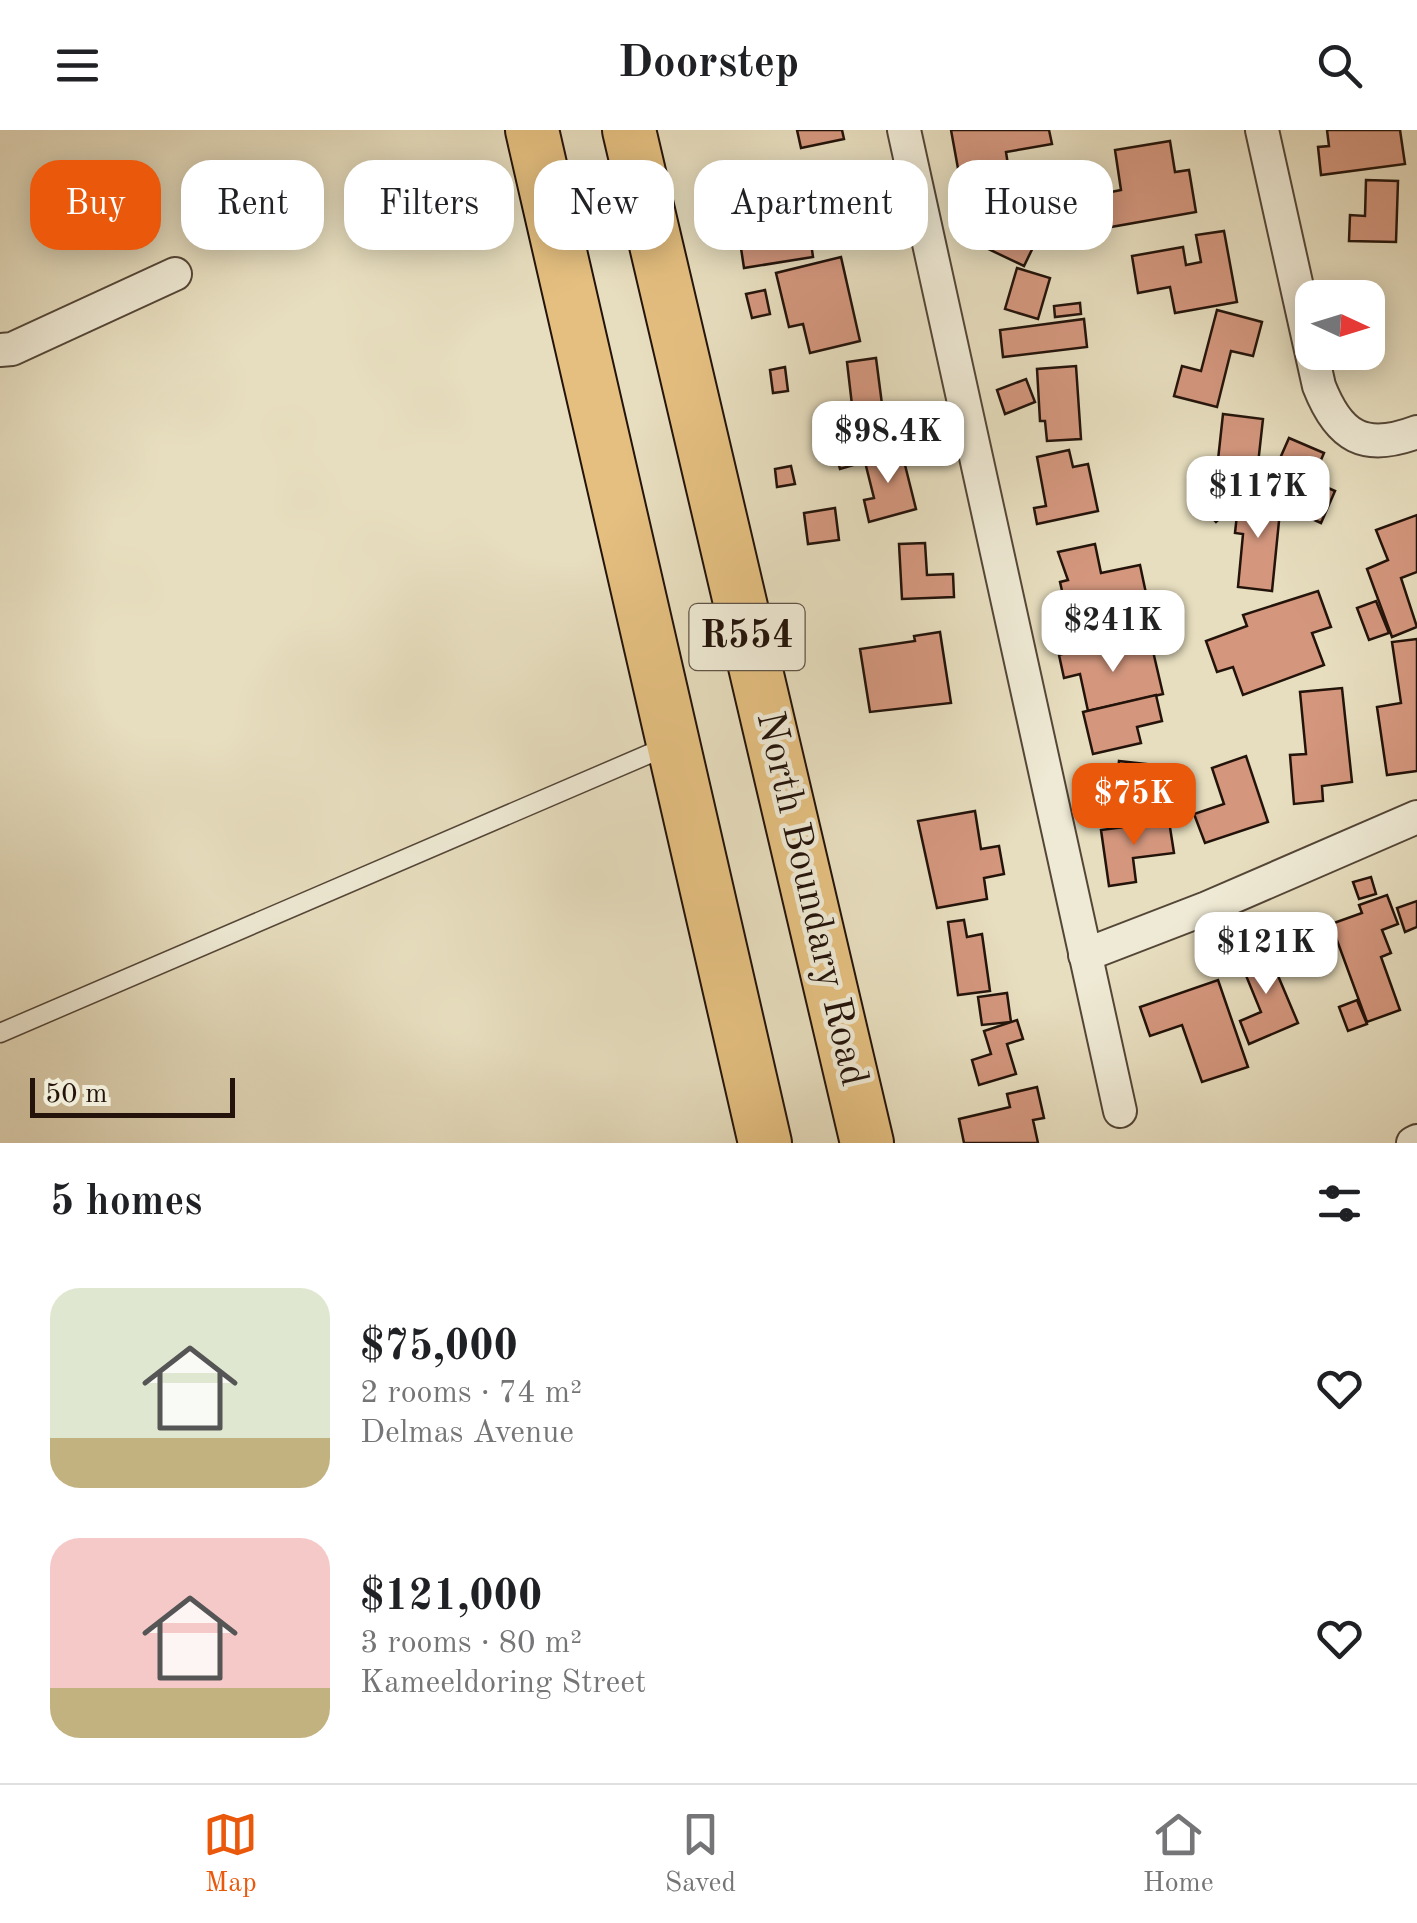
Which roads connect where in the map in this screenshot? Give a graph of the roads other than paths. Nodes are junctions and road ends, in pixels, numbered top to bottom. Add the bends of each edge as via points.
1 (532, 130) edge
2 (628, 130) edge
3 (904, 130) edge
4 (1262, 130) edge
5 (175, 274) dead end
6 (0, 350) edge
7 (1417, 432) edge
8 (676, 743) junction
9 (1417, 817) edge
10 (1086, 955) junction
11 (0, 1033) edge
12 (1120, 1111) dead end
13 (766, 1143) edge
14 (868, 1143) edge

1 - 8 main road, R554
2 - 14 main road, North Boundary Road / R554
3 - 10 street
4 - 7 street via 1328,409 1344,430 1361,438 1393,441
5 - 6 street
8 - 11 lane
8 - 13 main road, R554
9 - 10 street
10 - 12 street

